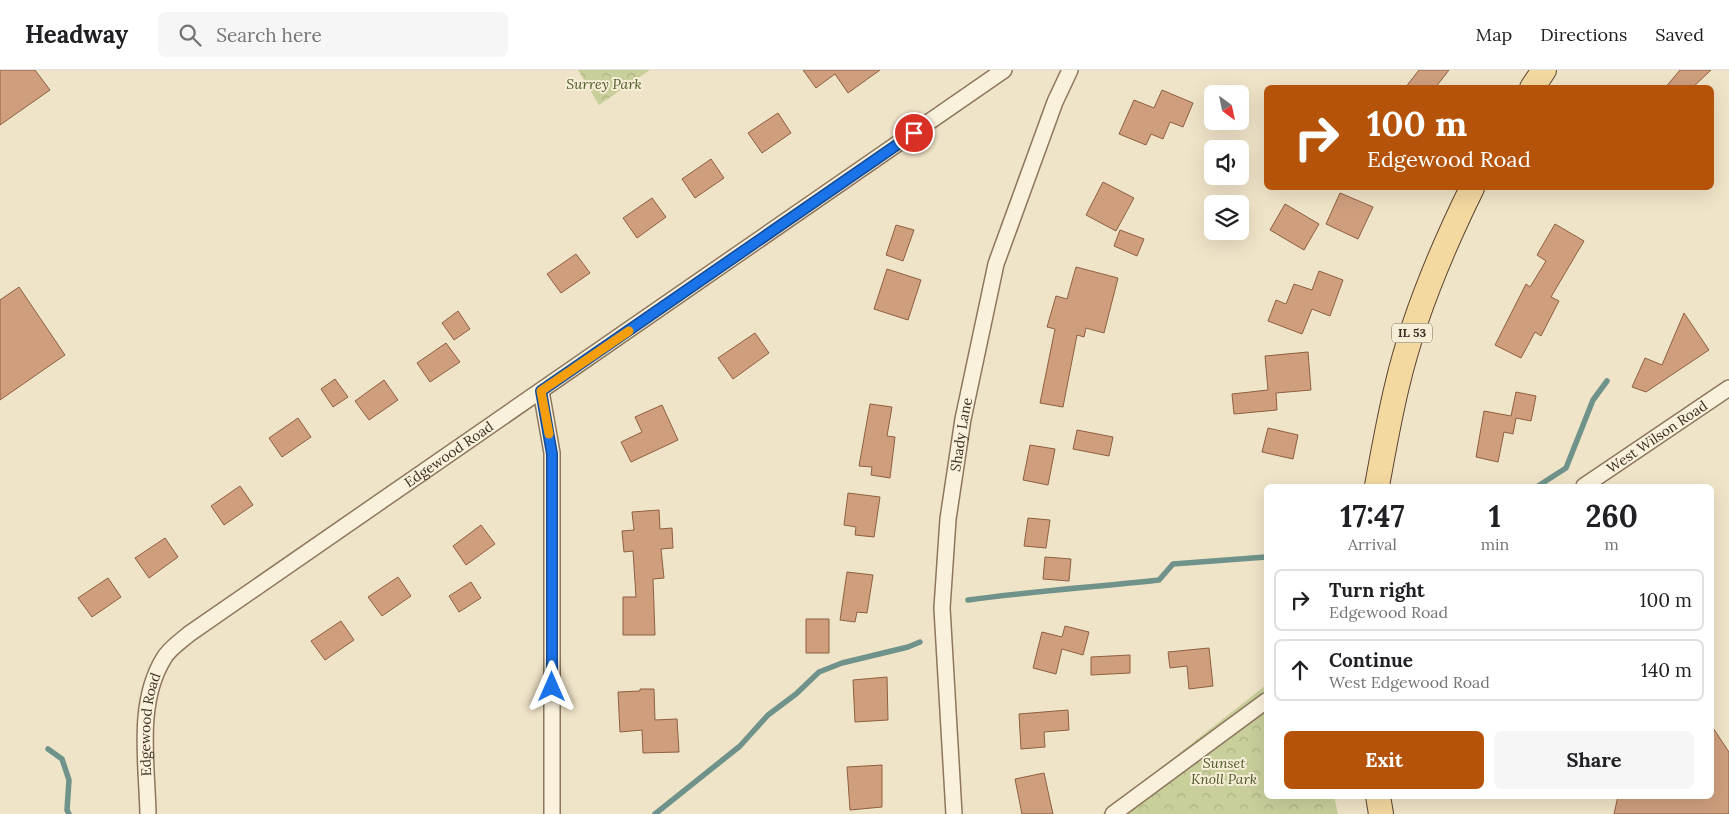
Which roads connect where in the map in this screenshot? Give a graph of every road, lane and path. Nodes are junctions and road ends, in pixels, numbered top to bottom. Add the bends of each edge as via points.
1 (1004, 70) edge
2 (1070, 70) edge
3 (1544, 70) edge
4 (1534, 85) edge
5 (1471, 190) edge
6 (1729, 388) edge
7 (541, 391) junction
8 (1377, 484) edge
9 (1587, 484) edge
10 (1262, 704) edge
11 (1378, 799) edge
12 (148, 814) edge
13 (552, 814) edge
14 (954, 814) edge
15 (1114, 814) edge
16 (1381, 814) edge

1 - 7 street, Edgewood Road
2 - 14 street, Shady Lane via 1055,102 996,264 963,420 948,519 942,608
3 - 4 main road
5 - 8 main road, IL 53 via 1422,303 1397,385
6 - 9 street, West Wilson Road
7 - 12 street, Edgewood Road via 189,634 164,656 145,713
7 - 13 street via 552,454
10 - 15 street
11 - 16 main road

